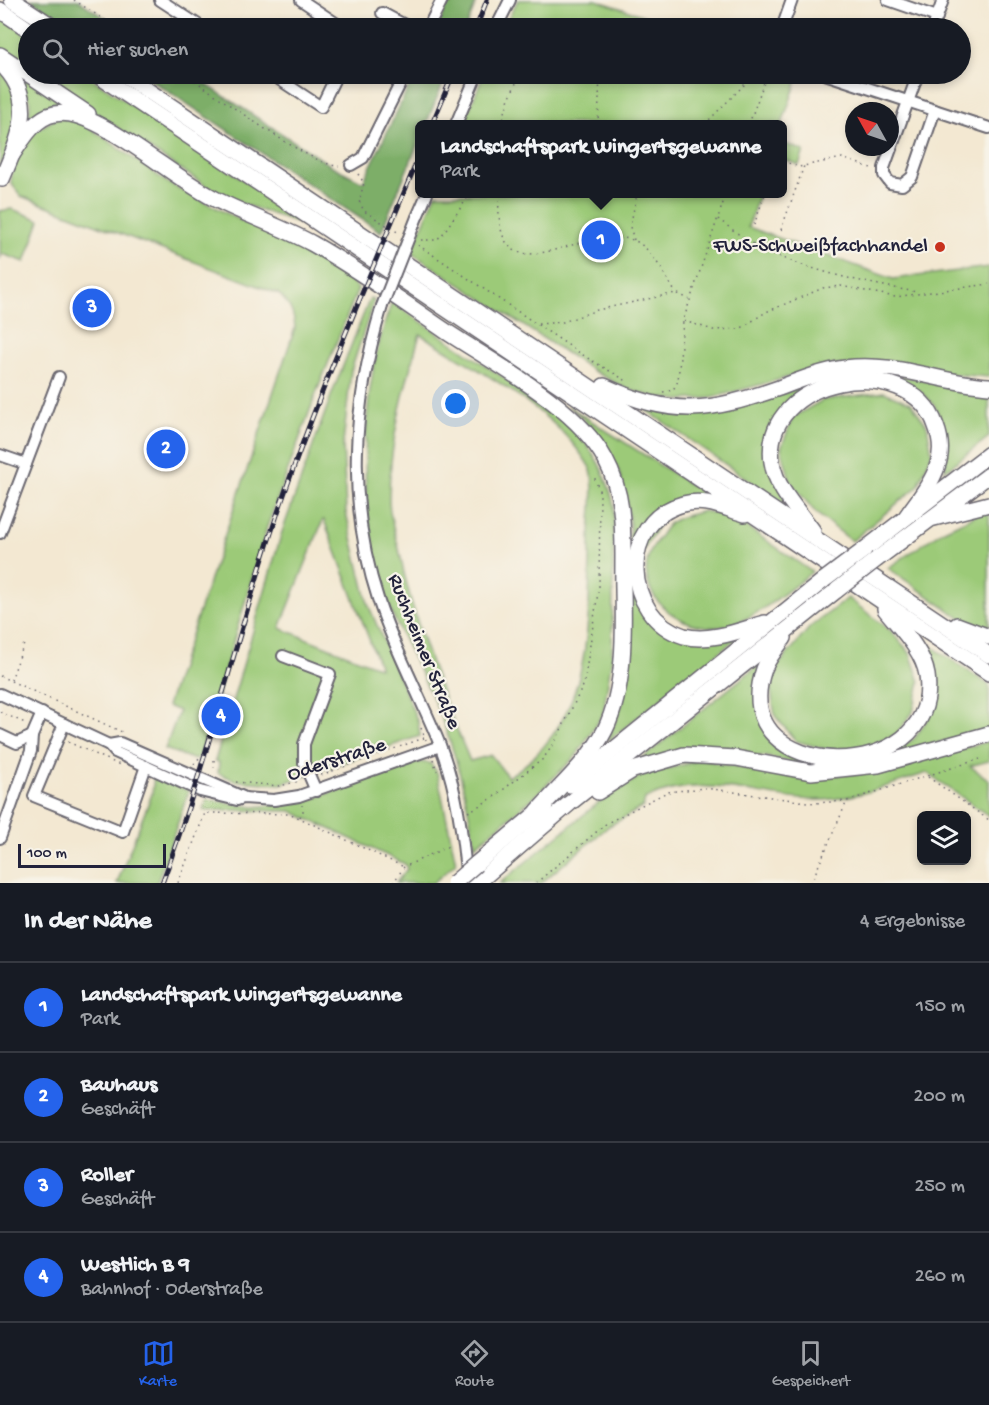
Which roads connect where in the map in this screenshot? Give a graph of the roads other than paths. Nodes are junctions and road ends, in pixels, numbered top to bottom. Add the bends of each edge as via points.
1 (12, 0) edge
2 (161, 0) edge
3 (442, 0) edge
4 (510, 0) edge
5 (792, 0) edge
6 (888, 0) edge
7 (943, 0) edge
8 (304, 1) edge
9 (0, 10) edge
10 (382, 13) dead end
11 (937, 16) joint
12 (40, 18) edge
13 (188, 18) edge
14 (329, 18) edge
15 (391, 18) edge
16 (433, 18) edge
17 (501, 18) edge
18 (786, 18) edge
19 (18, 22) edge
20 (0, 55) edge
21 (0, 63) edge
22 (18, 67) edge
23 (44, 84) edge
24 (111, 84) edge
25 (138, 84) edge
26 (286, 84) edge
27 (332, 84) edge
28 (400, 84) edge
29 (473, 84) edge
30 (855, 84) edge
31 (915, 84) edge
32 (909, 102) junction
33 (935, 110) junction
34 (458, 120) edge
35 (989, 128) edge
36 (108, 131) junction
37 (12, 155) junction
38 (351, 165) road end
39 (1, 181) edge
40 (425, 198) edge
41 (241, 210) junction
42 (369, 256) junction
43 (563, 368) junction
44 (59, 377) dead end
45 (989, 386) edge
46 (989, 454) edge
47 (0, 455) edge
48 (26, 464) junction
49 (989, 475) edge
50 (989, 504) edge
51 (906, 517) junction
52 (760, 518) junction
53 (928, 520) junction
54 (0, 533) edge
55 (819, 540) junction
56 (874, 595) junction
57 (929, 614) junction
58 (773, 620) junction
59 (793, 624) junction
60 (989, 637) edge
61 (989, 655) edge
62 (283, 656) dead end
63 (989, 673) edge
64 (0, 694) edge
65 (42, 713) junction
66 (64, 724) junction
67 (989, 734) edge
68 (0, 735) edge
69 (32, 736) junction
70 (109, 744) junction
71 (440, 746) junction
72 (146, 766) junction
73 (316, 791) junction
74 (243, 798) junction
75 (570, 804) junction
76 (538, 812) junction
77 (0, 838) edge
78 (454, 883) edge
79 (468, 883) edge
80 (477, 883) edge

1 - 12 highway
2 - 13 street
3 - 16 street
4 - 17 street
5 - 18 street
6 - 11 street
7 - 11 street
8 - 14 street
9 - 19 highway
10 - 15 street
20 - 22 highway
21 - 37 highway via 13,76 23,96 22,123
23 - 36 highway
24 - 42 highway
25 - 43 highway
26 - 27 street via 321,107
28 - 38 street via 363,158
29 - 34 street
30 - 32 street
31 - 32 street
32 - 33 street
32 - 33 street via 884,168 890,183 898,186 912,177
33 - 35 street
36 - 37 highway via 70,114 52,113 33,125
36 - 41 highway via 195,188
37 - 39 highway
40 - 71 street, Ruchheimer Straße, bridge via 382,306 366,364 356,445 362,538 383,615
41 - 42 highway via 283,221 346,251
41 - 76 highway via 314,245 543,396 581,427 608,466 623,513 619,685 605,730
42 - 52 highway
43 - 45 highway via 636,400 675,408 708,409 742,401 845,368 917,372
43 - 55 highway
44 - 48 street
46 - 51 highway
47 - 48 street
48 - 54 street
49 - 53 highway
50 - 53 highway
51 - 55 highway via 937,466 940,444 933,417 916,396 889,383 831,385 803,396 789,409 778,424 771,448 777,481
51 - 58 highway, bridge
52 - 56 highway
52 - 58 highway via 701,502 668,510 654,523 637,552 636,583 647,607 658,619 685,636 713,636
53 - 59 highway, bridge
55 - 57 highway
56 - 59 highway via 909,638 927,673 924,706 916,723 904,738 885,749 848,758 809,757 787,747 775,735 764,718 760,684 765,666
56 - 63 highway
57 - 60 highway
57 - 61 highway
58 - 76 highway
59 - 75 highway
62 - 73 street via 330,674 304,744 304,764
64 - 65 street, Oderstraße
65 - 66 street, Oderstraße
65 - 69 street
66 - 70 street, Oderstraße
66 - 72 street via 34,796 123,832
67 - 75 highway via 878,765 811,772 736,758 684,755 633,770
68 - 69 street via 17,743
69 - 77 street via 31,751
70 - 72 street, Oderstraße via 116,752
70 - 74 street, Oderstraße via 120,743
71 - 73 street, Oderstraße
71 - 79 street, Ruchheimer Straße via 460,816
72 - 74 street, Oderstraße via 210,795
73 - 74 street, Oderstraße via 274,800
75 - 80 highway
76 - 78 highway, bridge

